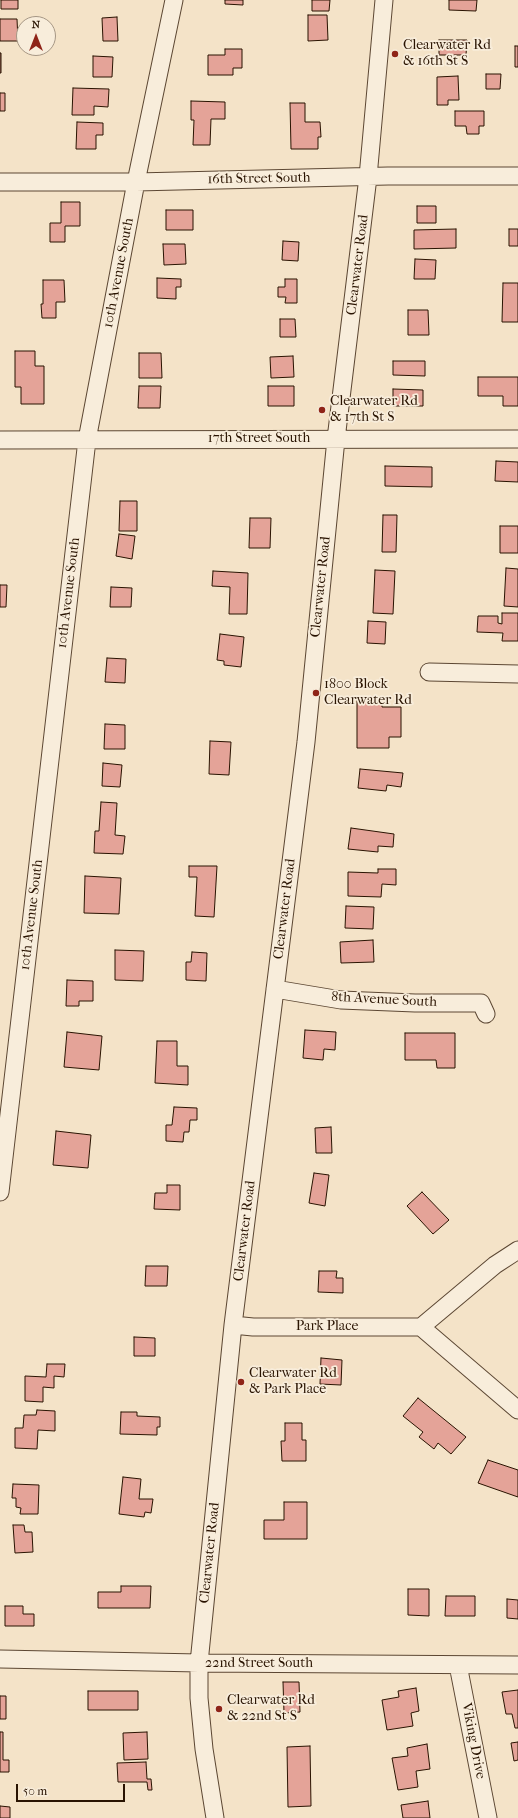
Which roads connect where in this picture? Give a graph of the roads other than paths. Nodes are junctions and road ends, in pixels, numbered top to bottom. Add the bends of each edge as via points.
1 (174, 0) edge
2 (384, 0) edge
3 (518, 176) edge
4 (368, 177) junction
5 (0, 182) edge
6 (136, 182) junction
7 (336, 439) junction
8 (518, 439) edge
9 (0, 440) edge
10 (87, 440) junction
11 (429, 672) dead end
12 (518, 674) edge
13 (275, 989) junction
14 (486, 1014) dead end
15 (0, 1192) edge
16 (518, 1250) edge
17 (233, 1325) junction
18 (421, 1327) junction
19 (518, 1410) edge
20 (0, 1659) edge
21 (199, 1663) junction
22 (458, 1665) junction
23 (518, 1665) edge
24 (215, 1818) edge
25 (488, 1818) edge

1 - 6 street, 10th Avenue South
2 - 4 street, Clearwater Road
3 - 4 street, 16th Street South
4 - 6 street, 16th Street South
4 - 7 street, Clearwater Road
5 - 6 street, 16th Street South
6 - 10 street, 10th Avenue South
7 - 8 street, 17th Street South
7 - 10 street, 17th Street South
7 - 13 street, Clearwater Road via 306,742
9 - 10 street, 17th Street South
10 - 15 street, 10th Avenue South
11 - 12 street
13 - 14 street, 8th Avenue South via 341,1000 481,1003
13 - 17 street, Clearwater Road
16 - 18 street via 495,1265
17 - 18 street, Park Place
17 - 21 street, Clearwater Road
18 - 19 street
20 - 21 street, 22nd Street South
21 - 22 street, 22nd Street South
21 - 24 street, Clearwater Road via 199,1698
22 - 23 street, 22nd Street South
22 - 25 street, Viking Drive

